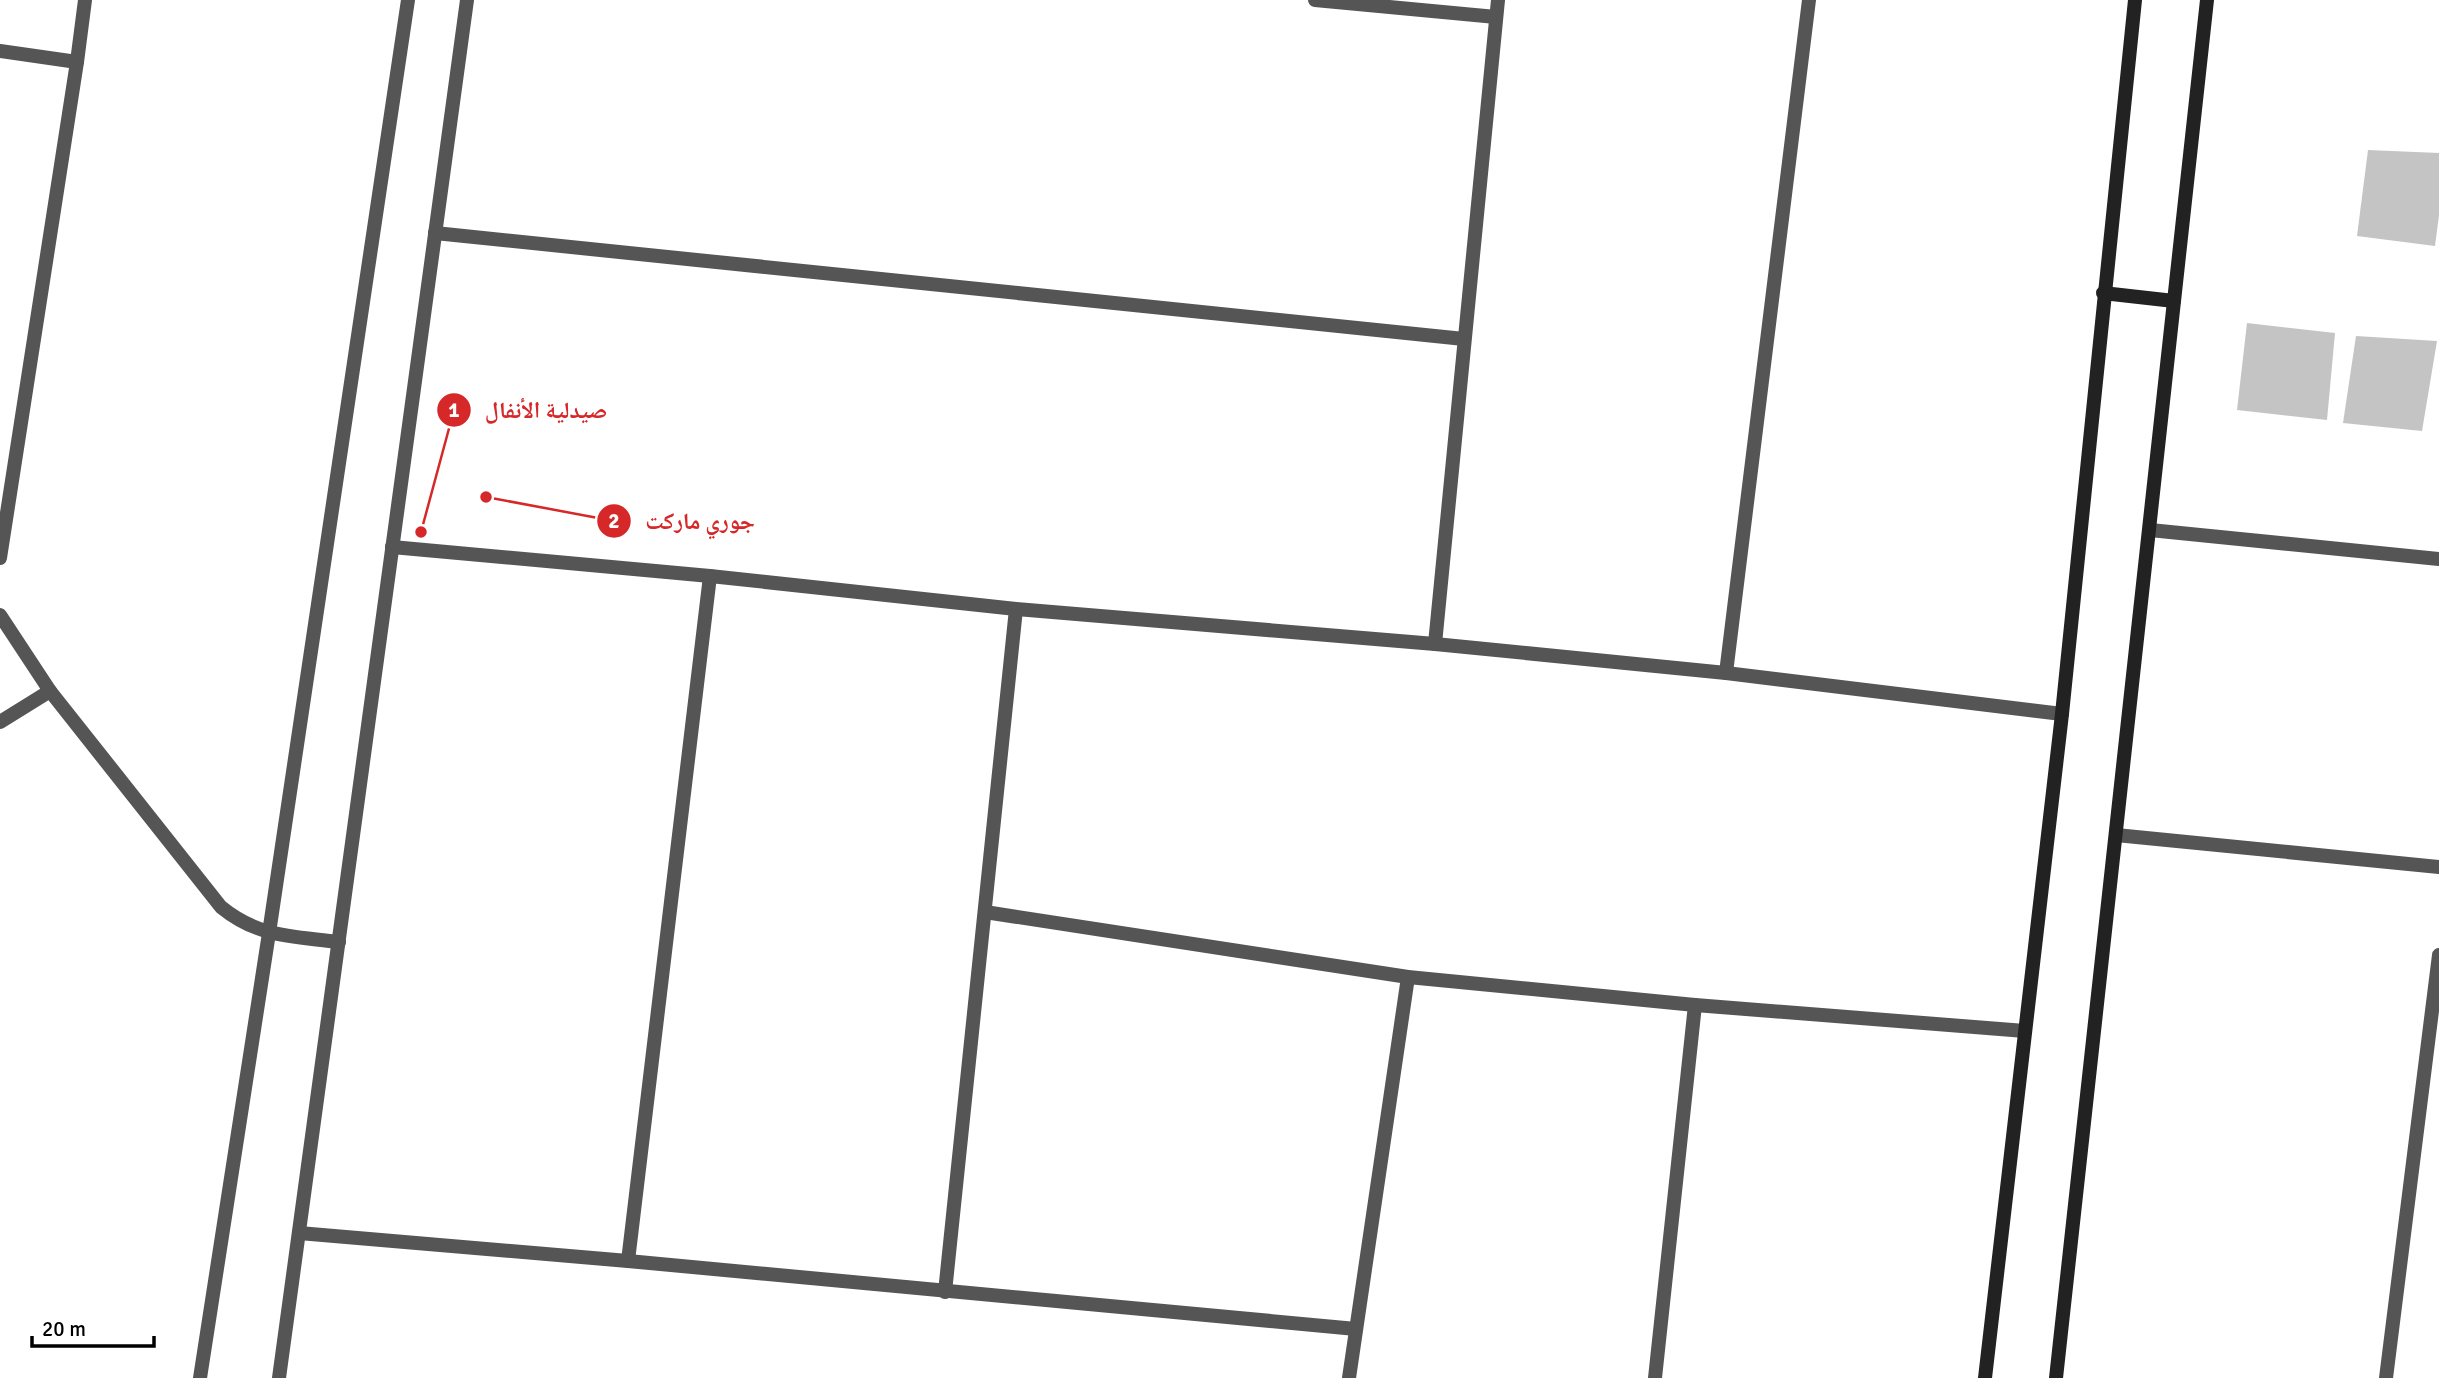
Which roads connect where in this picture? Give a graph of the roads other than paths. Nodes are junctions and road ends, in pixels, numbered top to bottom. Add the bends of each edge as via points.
1 (85, 0) edge
2 (408, 0) edge
3 (467, 0) edge
4 (1315, 0) edge
5 (1498, 0) edge
6 (1809, 0) edge
7 (2134, 0) edge
8 (2207, 0) edge
9 (1496, 17) junction
10 (0, 51) edge
11 (77, 62) junction
12 (435, 233) junction
13 (2104, 293) junction
14 (2174, 301) junction
15 (1464, 339) junction
16 (2150, 530) junction
17 (393, 547) junction
18 (0, 558) edge
19 (2439, 559) edge
20 (710, 576) junction
21 (1016, 609) junction
22 (0, 615) edge
23 (1434, 644) junction
24 (1726, 673) junction
25 (50, 691) junction
26 (2062, 714) junction
27 (0, 722) edge
28 (2116, 835) junction
29 (2439, 867) edge
30 (985, 912) junction
31 (269, 933) junction
32 (339, 942) junction
33 (2439, 955) edge
34 (1408, 977) junction
35 (1695, 1005) junction
36 (2025, 1031) junction
37 (299, 1234) junction
38 (628, 1261) junction
39 (945, 1292) junction
40 (1356, 1329) junction
41 (200, 1378) edge
42 (279, 1378) edge
43 (1349, 1378) edge
44 (1655, 1378) edge
45 (1985, 1378) edge
46 (2056, 1378) edge
47 (2386, 1378) edge

1 - 11 street
2 - 31 street
3 - 12 street
4 - 9 street
5 - 9 street
6 - 24 street
7 - 13 main road
8 - 14 main road
9 - 15 street
10 - 11 street
11 - 18 street
12 - 15 street
12 - 17 street
13 - 14 main road
13 - 26 main road
14 - 16 main road
15 - 23 street
16 - 19 street
16 - 28 main road
17 - 20 street
17 - 32 street
20 - 21 street
20 - 38 street
21 - 23 street
21 - 30 street
22 - 25 street
23 - 24 street
24 - 26 street
25 - 27 street
25 - 31 street via 210,896 234,918
26 - 36 main road
28 - 29 street
28 - 46 main road
30 - 34 street
30 - 39 street
31 - 32 street
31 - 41 street
32 - 37 street
33 - 47 street
34 - 35 street
34 - 40 street
35 - 36 street
35 - 44 street
36 - 45 main road
37 - 38 street
37 - 42 street
38 - 39 street
39 - 40 street
40 - 43 street

